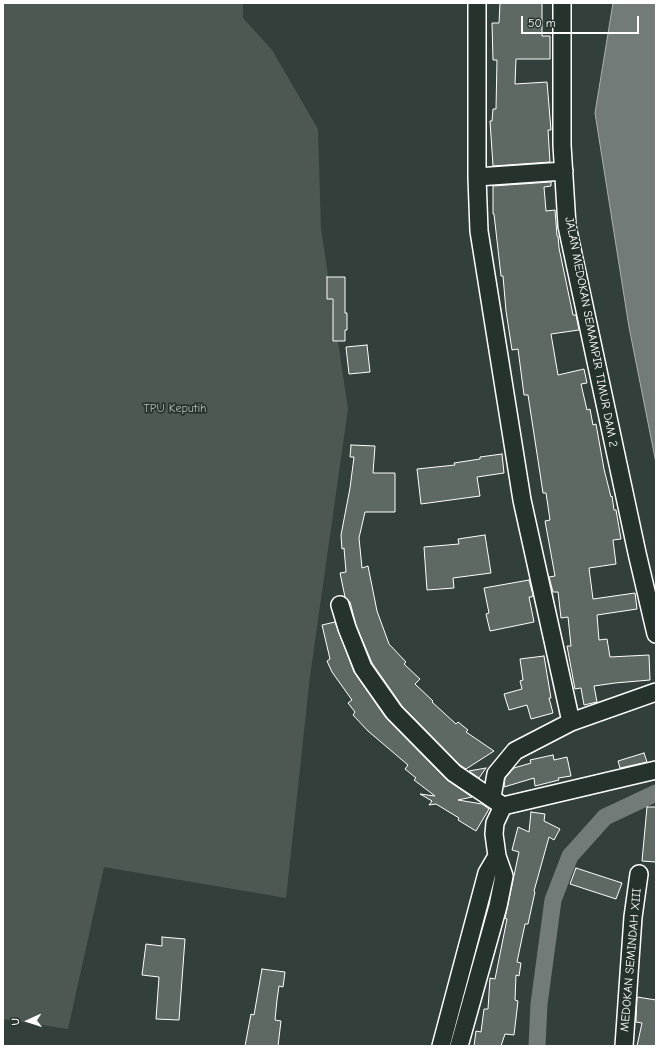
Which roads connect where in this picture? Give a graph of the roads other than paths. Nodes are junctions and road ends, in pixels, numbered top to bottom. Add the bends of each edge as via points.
1 (477, 3) edge
2 (562, 3) edge
3 (564, 171) junction
4 (476, 177) junction
5 (340, 604) dead end
6 (656, 634) edge
7 (656, 692) edge
8 (571, 722) junction
9 (656, 770) edge
10 (498, 802) junction
11 (497, 856) junction
12 (639, 874) dead end
13 (441, 1046) edge
14 (459, 1046) edge
15 (624, 1046) edge

1 - 4 street
2 - 3 street, JALAN MEDOKAN SEMAMPIR TIMUR DAM 2
3 - 4 street
3 - 6 street, JALAN MEDOKAN SEMAMPIR TIMUR DAM 2 via 567,226
4 - 8 street via 479,231 522,500
5 - 10 street via 363,668 394,712 454,772
7 - 8 street
8 - 10 street via 516,750 496,774
9 - 10 street
10 - 11 street via 494,834
11 - 13 street via 487,873
11 - 14 street via 504,876
12 - 15 street, MEDOKAN SEMINDAH XIII via 633,917

